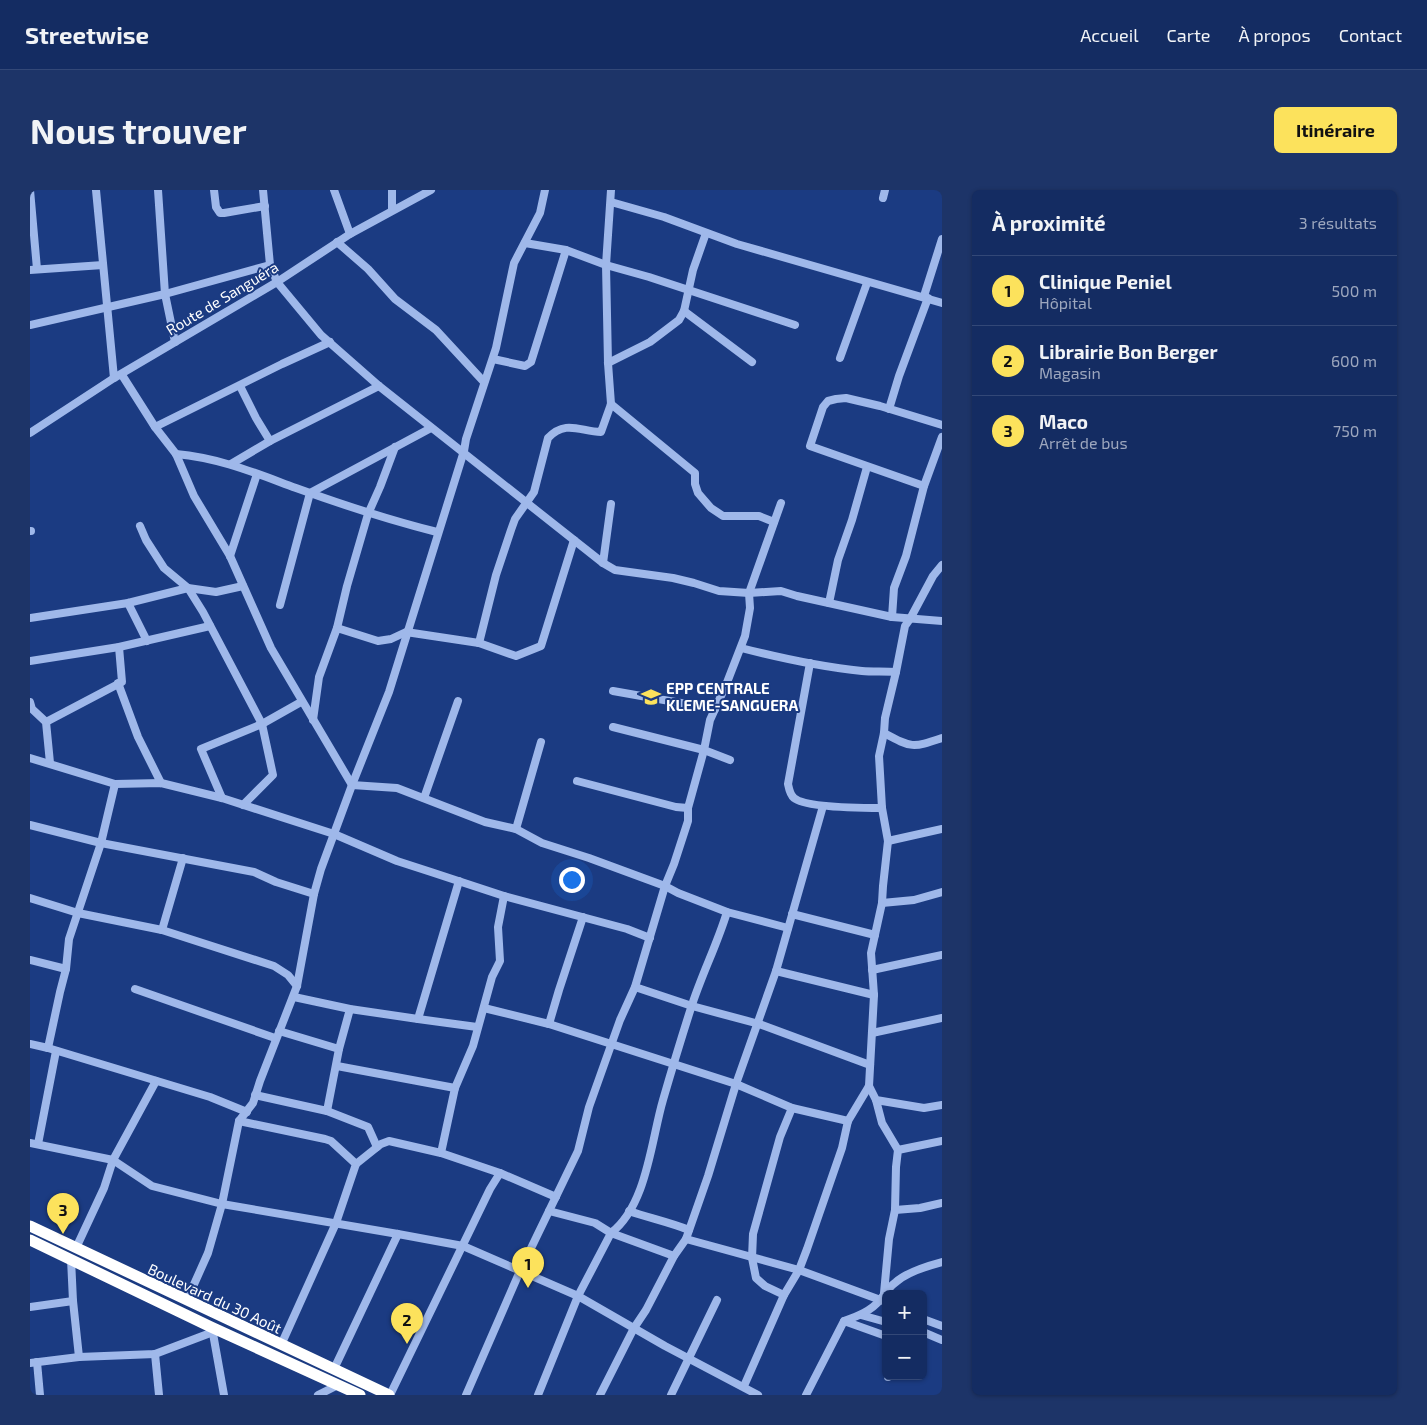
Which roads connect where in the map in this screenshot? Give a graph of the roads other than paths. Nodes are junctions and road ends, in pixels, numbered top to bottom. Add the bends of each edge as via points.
1 (30, 190) edge
2 (96, 190) edge
3 (158, 190) edge
4 (214, 190) edge
5 (264, 190) edge
6 (334, 190) edge
7 (392, 190) edge
8 (431, 190) edge
9 (545, 190) edge
10 (611, 190) edge
11 (611, 202) junction
12 (266, 206) junction
13 (392, 210) junction
14 (706, 233) junction
15 (350, 234) junction
16 (942, 239) edge
17 (337, 242) junction
18 (525, 243) junction
19 (566, 250) junction
20 (103, 265) junction
21 (270, 265) junction
22 (606, 265) junction
23 (34, 269) edge
24 (277, 282) junction
25 (867, 282) junction
26 (688, 290) junction
27 (165, 294) junction
28 (926, 297) junction
29 (942, 303) edge
30 (108, 308) junction
31 (684, 311) junction
32 (795, 325) dead end
33 (30, 326) edge
34 (175, 342) junction
35 (330, 342) junction
36 (840, 358) dead end
37 (492, 359) junction
38 (752, 362) dead end
39 (608, 363) junction
40 (122, 375) junction
41 (114, 378) junction
42 (484, 382) junction
43 (240, 386) junction
44 (379, 386) junction
45 (611, 404) junction
46 (889, 409) junction
47 (942, 425) edge
48 (155, 428) junction
49 (431, 428) junction
50 (30, 433) edge
51 (942, 437) edge
52 (270, 441) junction
53 (394, 447) junction
54 (464, 451) junction
55 (176, 454) junction
56 (231, 464) junction
57 (867, 467) junction
58 (257, 474) junction
59 (924, 486) junction
60 (310, 493) junction
61 (526, 502) junction
62 (781, 503) dead end
63 (611, 504) dead end
64 (368, 514) junction
65 (774, 522) junction
66 (140, 526) dead end
67 (437, 532) junction
68 (574, 540) junction
69 (230, 556) junction
70 (603, 563) junction
71 (942, 565) edge
72 (243, 586) junction
73 (188, 588) junction
74 (749, 593) junction
75 (128, 602) junction
76 (829, 603) junction
77 (280, 605) dead end
78 (892, 617) junction
79 (30, 618) edge
80 (910, 619) junction
81 (942, 621) edge
82 (210, 626) junction
83 (337, 628) junction
84 (406, 632) junction
85 (147, 641) junction
86 (479, 643) junction
87 (119, 647) junction
88 (741, 648) junction
89 (30, 661) edge
90 (810, 663) junction
91 (896, 672) junction
92 (118, 683) junction
93 (613, 691) dead end
94 (458, 701) dead end
95 (30, 702) edge
96 (301, 702) junction
97 (715, 709) junction
98 (313, 720) junction
99 (46, 722) junction
100 (262, 724) junction
101 (613, 727) dead end
102 (884, 733) junction
103 (942, 738) edge
104 (541, 742) dead end
105 (704, 750) junction
106 (30, 758) edge
107 (730, 760) dead end
108 (50, 763) junction
109 (577, 781) dead end
110 (161, 782) junction
111 (114, 784) junction
112 (352, 785) junction
113 (222, 798) junction
114 (424, 798) junction
115 (243, 805) junction
116 (823, 806) junction
117 (688, 808) junction
118 (882, 808) junction
119 (30, 826) edge
120 (516, 829) junction
121 (942, 829) edge
122 (334, 834) junction
123 (888, 841) junction
124 (101, 843) junction
125 (183, 858) junction
126 (459, 882) junction
127 (665, 886) junction
128 (942, 892) edge
129 (314, 894) junction
130 (504, 896) junction
131 (30, 898) edge
132 (882, 903) junction
133 (727, 912) junction
134 (78, 913) junction
135 (792, 914) junction
136 (583, 916) junction
137 (788, 928) junction
138 (162, 930) junction
139 (875, 935) junction
140 (650, 938) junction
141 (942, 955) edge
142 (30, 960) edge
143 (66, 969) junction
144 (872, 970) junction
145 (776, 972) junction
146 (297, 986) junction
147 (635, 987) junction
148 (135, 990) dead end
149 (874, 995) junction
150 (294, 997) junction
151 (692, 1006) junction
152 (484, 1008) junction
153 (350, 1009) junction
154 (942, 1018) edge
155 (418, 1019) junction
156 (549, 1024) junction
157 (759, 1024) junction
158 (477, 1027) junction
159 (872, 1033) junction
160 (278, 1035) junction
161 (30, 1044) edge
162 (611, 1045) junction
163 (52, 1049) junction
164 (339, 1049) junction
165 (674, 1063) junction
166 (870, 1065) junction
167 (337, 1066) junction
168 (156, 1082) junction
169 (736, 1084) junction
170 (869, 1086) junction
171 (455, 1088) junction
172 (255, 1095) junction
173 (876, 1100) junction
174 (942, 1104) edge
175 (792, 1108) junction
176 (327, 1111) junction
177 (247, 1112) junction
178 (239, 1121) junction
179 (848, 1121) junction
180 (942, 1141) edge
181 (34, 1144) edge
182 (377, 1147) junction
183 (898, 1150) junction
184 (441, 1152) junction
185 (113, 1160) junction
186 (356, 1164) junction
187 (500, 1173) junction
188 (556, 1197) junction
189 (942, 1203) edge
190 (222, 1204) junction
191 (895, 1210) junction
192 (549, 1211) junction
193 (629, 1211) junction
194 (336, 1223) junction
195 (30, 1226) edge
196 (688, 1230) junction
197 (611, 1233) junction
198 (398, 1234) junction
199 (686, 1239) junction
200 (30, 1240) edge
201 (463, 1246) junction
202 (76, 1248) junction
203 (674, 1256) junction
204 (752, 1258) junction
205 (71, 1259) junction
206 (942, 1262) edge
207 (799, 1270) junction
208 (520, 1271) junction
209 (884, 1290) edge
210 (889, 1290) edge
211 (578, 1296) junction
212 (784, 1296) junction
213 (882, 1298) edge
214 (882, 1299) edge
215 (187, 1300) junction
216 (717, 1300) dead end
217 (73, 1302) junction
218 (30, 1308) edge
219 (861, 1315) junction
220 (927, 1320) edge
221 (844, 1321) junction
222 (882, 1321) edge
223 (942, 1326) edge
224 (634, 1328) junction
225 (212, 1330) junction
226 (927, 1334) edge
227 (883, 1335) edge
228 (942, 1340) edge
229 (281, 1346) junction
230 (155, 1354) junction
231 (79, 1357) junction
232 (688, 1358) junction
233 (34, 1362) edge
234 (334, 1370) junction
235 (338, 1385) junction
236 (744, 1386) junction
237 (326, 1393) edge
238 (40, 1395) edge
239 (159, 1395) edge
240 (224, 1395) edge
241 (318, 1395) edge
242 (360, 1395) edge
243 (389, 1395) edge
244 (466, 1395) edge
245 (538, 1395) edge
246 (600, 1395) edge
247 (671, 1395) edge
248 (758, 1395) edge
249 (806, 1395) edge

1 - 23 street
2 - 20 street
3 - 27 street
4 - 12 street via 220,213
5 - 12 street
6 - 15 street
7 - 13 street
8 - 13 street, Route de Sanguéra
9 - 18 street via 540,213
10 - 11 street
11 - 14 street
11 - 22 street
12 - 21 street
13 - 15 street, Route de Sanguéra
14 - 25 street
14 - 26 street
15 - 17 street, Route de Sanguéra
16 - 28 street
17 - 24 street, Route de Sanguéra
17 - 42 street via 395,298 436,330
18 - 19 street
18 - 37 street via 514,262
19 - 22 street
19 - 37 street via 530,362 525,366
20 - 23 street
20 - 30 street
21 - 24 street
21 - 27 street
22 - 26 street
22 - 39 street
24 - 34 street, Route de Sanguéra
24 - 35 street
25 - 28 street
25 - 36 street
26 - 31 street
26 - 32 street
27 - 30 street
27 - 34 street
28 - 29 street
28 - 46 street
30 - 33 street
30 - 41 street
31 - 38 street
31 - 39 street via 679,320 650,342
34 - 40 street, Route de Sanguéra
35 - 43 street
35 - 44 street
37 - 42 street
39 - 45 street
40 - 41 street, Route de Sanguéra
40 - 48 street
41 - 50 street, Route de Sanguéra
42 - 54 street
43 - 48 street
43 - 52 street
44 - 49 street
44 - 52 street
45 - 61 street via 601,432 566,428 548,438 534,492
45 - 65 street via 695,473 694,484 698,493 711,508 724,516 758,516
46 - 47 street
46 - 57 street via 846,398 828,401 824,407 810,446
48 - 55 street
49 - 53 street
49 - 54 street
51 - 59 street
52 - 56 street
53 - 60 street
53 - 64 street
54 - 61 street
54 - 67 street
55 - 56 street
55 - 69 street via 194,496
56 - 58 street
57 - 59 street
57 - 76 street via 838,560
58 - 60 street
58 - 69 street
59 - 78 street via 894,588
60 - 64 street
60 - 77 street
61 - 68 street
61 - 86 street via 511,530 496,575
62 - 65 street
63 - 70 street
64 - 67 street
64 - 83 street
65 - 74 street
66 - 73 street via 164,568
67 - 84 street
68 - 70 street
68 - 86 street via 541,646 516,656
69 - 72 street
70 - 74 street via 615,570 673,578 719,591
71 - 80 street
72 - 73 street via 216,592
72 - 96 street via 271,648
73 - 75 street
73 - 82 street
74 - 76 street via 781,591
74 - 88 street via 750,608
75 - 79 street
75 - 85 street
76 - 78 street
78 - 80 street
80 - 81 street
80 - 91 street via 905,626
82 - 85 street
82 - 100 street
83 - 84 street via 378,641
83 - 98 street via 319,677
84 - 86 street
84 - 112 street via 389,692
85 - 87 street
87 - 89 street
87 - 92 street via 122,682
88 - 90 street
88 - 97 street
90 - 91 street
90 - 116 street via 788,784 795,800
91 - 102 street
92 - 99 street
92 - 110 street via 138,738
93 - 97 street
94 - 114 street
95 - 99 street via 32,709
96 - 98 street
96 - 100 street
97 - 105 street
98 - 112 street
99 - 108 street
100 - 113 street via 201,749
100 - 115 street via 273,775
101 - 105 street
102 - 103 street via 907,745 922,745
102 - 118 street via 879,756
104 - 120 street
105 - 107 street
105 - 117 street
106 - 108 street
108 - 111 street
109 - 117 street
110 - 111 street
110 - 113 street
111 - 124 street
112 - 114 street via 388,787
112 - 122 street
113 - 115 street
114 - 120 street via 485,822
115 - 122 street
116 - 118 street
116 - 135 street
117 - 127 street via 688,821
118 - 123 street
119 - 124 street
120 - 127 street via 542,843
121 - 123 street
122 - 126 street via 397,861
122 - 129 street
123 - 132 street
124 - 125 street
124 - 134 street
125 - 129 street via 254,872
125 - 138 street
126 - 130 street
126 - 155 street
127 - 133 street
127 - 140 street
128 - 132 street via 914,900
129 - 146 street
130 - 136 street
130 - 152 street via 498,928 500,961
131 - 134 street
132 - 139 street
133 - 137 street
133 - 151 street
134 - 138 street
134 - 143 street via 69,939
135 - 137 street
135 - 139 street
136 - 140 street
136 - 156 street
137 - 145 street
138 - 146 street via 274,966
139 - 144 street
140 - 147 street
141 - 144 street
142 - 143 street
143 - 163 street via 58,1000
144 - 149 street
145 - 149 street
145 - 157 street
146 - 150 street
147 - 151 street
147 - 162 street
148 - 160 street
149 - 159 street
150 - 153 street
150 - 160 street
151 - 157 street
151 - 165 street
152 - 156 street
152 - 158 street
153 - 155 street
153 - 164 street
154 - 159 street
155 - 158 street
156 - 162 street
157 - 166 street
157 - 169 street
158 - 171 street via 473,1046
159 - 166 street
160 - 164 street
160 - 172 street
161 - 163 street
162 - 165 street
162 - 188 street via 588,1106 575,1157
163 - 168 street
163 - 181 street
164 - 167 street
165 - 169 street
165 - 193 street via 654,1134 652,1154
166 - 170 street
167 - 171 street
167 - 176 street
168 - 177 street via 210,1097
168 - 185 street
169 - 175 street
169 - 196 street
170 - 173 street
170 - 179 street
171 - 184 street
172 - 176 street
172 - 177 street
173 - 174 street via 924,1108
173 - 183 street via 882,1123
175 - 179 street
175 - 204 street via 780,1137 753,1234
176 - 182 street via 368,1127
177 - 178 street
178 - 186 street via 325,1139
178 - 190 street
179 - 207 street via 842,1148
180 - 183 street
181 - 185 street
182 - 184 street via 389,1141
182 - 186 street
183 - 191 street
184 - 187 street
185 - 190 street via 152,1186
185 - 202 street via 104,1188
186 - 194 street
187 - 188 street
187 - 201 street
188 - 192 street
189 - 191 street
190 - 194 street
190 - 215 street via 208,1253
191 - 209 street
192 - 197 street via 595,1223
192 - 208 street
193 - 196 street
193 - 197 street
194 - 198 street
194 - 229 street
195 - 202 highway, Boulevard du 30 Août
196 - 199 street
197 - 203 street
197 - 211 street
198 - 201 street
198 - 234 street
199 - 203 street
199 - 204 street
200 - 205 highway, Boulevard du 30 Août
201 - 208 street
201 - 243 street
202 - 215 highway, Boulevard du 30 Août
203 - 224 street
204 - 207 street
204 - 212 street via 759,1282
205 - 217 street
205 - 225 highway, Boulevard du 30 Août
206 - 210 street via 903,1276
207 - 212 street
207 - 213 street
208 - 211 street
208 - 244 street
211 - 224 street
211 - 245 street
212 - 236 street
214 - 219 street
215 - 229 highway, Boulevard du 30 Août
216 - 232 street
217 - 218 street
217 - 231 street
219 - 221 street
219 - 222 street
220 - 223 street
221 - 227 street
221 - 249 street
224 - 232 street
224 - 246 street
225 - 230 street
225 - 235 highway, Boulevard du 30 Août
225 - 240 street
226 - 228 street
229 - 234 highway, Boulevard du 30 Août
230 - 231 street
230 - 239 street
231 - 233 street
232 - 236 street
232 - 247 street
233 - 238 street
234 - 243 highway, Boulevard du 30 Août
235 - 237 street
235 - 242 highway, Boulevard du 30 Août
236 - 248 street
237 - 241 street

